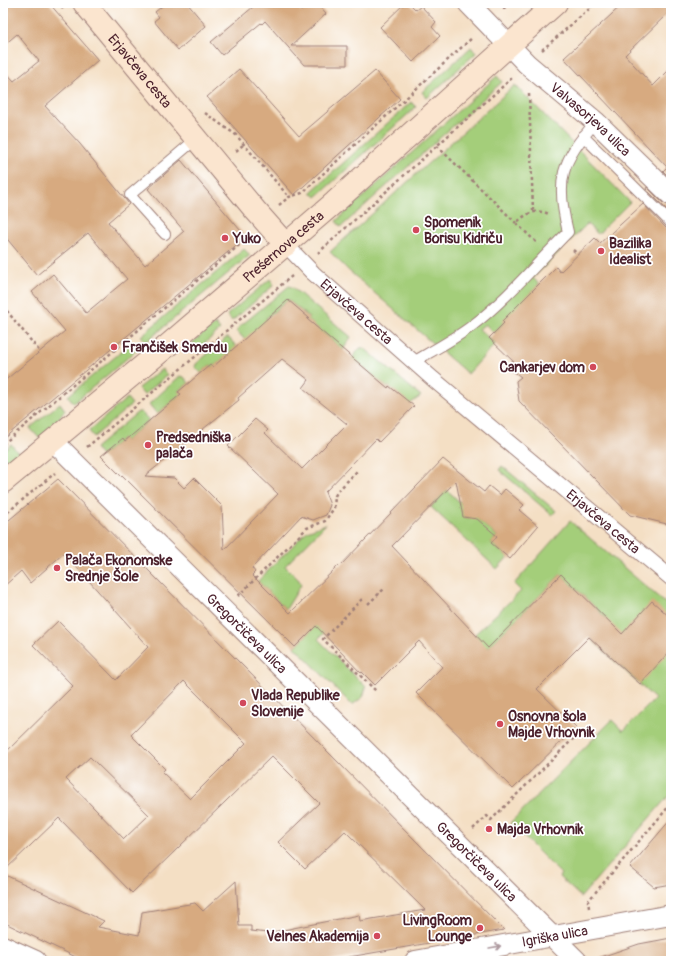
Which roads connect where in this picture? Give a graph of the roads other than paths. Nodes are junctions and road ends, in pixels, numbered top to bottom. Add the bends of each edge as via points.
1 (84, 3) edge
2 (468, 3) edge
3 (556, 3) edge
4 (508, 45) junction
5 (590, 129) junction
6 (196, 139) junction
7 (671, 195) edge
8 (671, 224) edge
9 (165, 234) dead end
10 (286, 244) junction
11 (413, 362) junction
12 (53, 441) junction
13 (3, 482) edge
14 (671, 578) edge
15 (671, 915) edge
16 (551, 935) junction
17 (3, 946) edge
18 (36, 961) edge
19 (415, 961) edge
20 (577, 961) edge

1 - 6 main road, Erjavčeva cesta
2 - 4 street, Valvasorjeva ulica
3 - 4 main road, Prešernova cesta
4 - 5 street, Valvasorjeva ulica
4 - 10 main road, Prešernova cesta
5 - 7 street, Valvasorjeva ulica
5 - 8 lane
5 - 11 lane via 568,159 563,173 561,203 568,232 474,324
6 - 9 lane via 130,195
6 - 10 main road, Erjavčeva cesta
10 - 11 street, Erjavčeva cesta via 313,273
10 - 12 main road, Prešernova cesta
11 - 14 street, Erjavčeva cesta
12 - 13 main road, Prešernova cesta
12 - 16 street, Gregorčičeva ulica
15 - 16 street, Igriška ulica
19 -> 16 street, Igriška ulica
16 - 20 street, Gregorčičeva ulica
17 - 18 street

